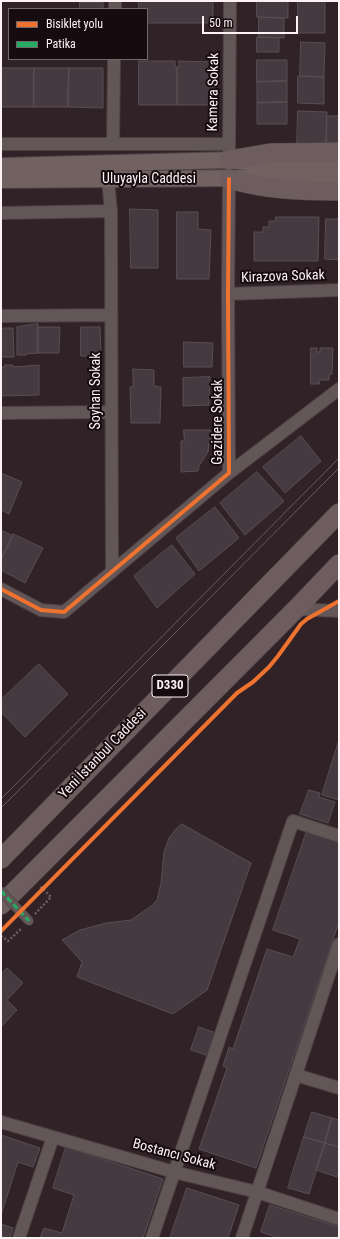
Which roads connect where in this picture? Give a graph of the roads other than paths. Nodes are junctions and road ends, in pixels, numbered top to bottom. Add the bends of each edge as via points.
1 (230, 1) edge
2 (114, 60) edge
3 (1, 144) edge
4 (113, 144) junction
5 (229, 152) junction
6 (339, 152) edge
7 (1, 166) edge
8 (339, 166) edge
9 (297, 172) junction
10 (229, 179) junction
11 (1, 180) edge
12 (108, 180) junction
13 (339, 180) edge
14 (339, 191) edge
15 (111, 211) junction
16 (1, 213) edge
17 (339, 290) edge
18 (228, 294) junction
19 (1, 316) edge
20 (111, 316) junction
21 (339, 390) edge
22 (111, 412) junction
23 (1, 413) edge
24 (229, 473) junction
25 (339, 513) edge
26 (339, 564) edge
27 (112, 572) junction
28 (1, 588) edge
29 (296, 609) junction
30 (339, 611) edge
31 (339, 836) edge
32 (1, 858) edge
33 (1, 891) edge
34 (1, 905) edge
35 (29, 921) dead end
36 (338, 950) edge
37 (296, 1074) junction
38 (339, 1088) edge
39 (1, 1122) edge
40 (53, 1137) junction
41 (174, 1172) junction
42 (257, 1192) junction
43 (339, 1219) edge
44 (19, 1238) edge
45 (152, 1238) edge
46 (242, 1238) edge

1 - 5 street, Kamera Sokak
2 - 4 street
3 - 4 street
4 - 5 street
5 - 6 highway
5 - 7 main road, Uluyayla Caddesi
5 - 9 main road, Uluyayla Caddesi
8 - 9 main road
9 - 10 main road, Uluyayla Caddesi
9 - 13 main road
10 - 12 main road, Uluyayla Caddesi
10 - 14 highway via 276,189
10 - 18 street, Gazidere Sokak
11 - 12 main road, Uluyayla Caddesi
12 - 15 street, Soyhan Sokak
15 - 16 street
15 - 20 street, Soyhan Sokak
17 - 18 street, Kirazova Sokak
18 - 24 street, Gazidere Sokak
19 - 20 street
20 - 22 street, Soyhan Sokak
21 - 24 street
22 - 23 street
22 - 27 street, Soyhan Sokak
24 - 27 street, Gazidere Sokak
25 - 32 highway, Yeni İstanbul Caddesi / D330
26 - 29 highway, D330
27 - 28 street, Gazidere Sokak via 64,612 41,610
29 - 30 street
29 - 34 highway, D330
31 - 41 street via 293,821
33 - 35 street, bridge
36 - 37 street
37 - 38 street
37 - 42 street
39 - 40 street, Bostancı Sokak
40 - 41 street, Bostancı Sokak
40 - 44 street
41 - 42 street, Bostancı Sokak
41 - 45 street
42 - 43 street, Bostancı Sokak
42 - 46 street

